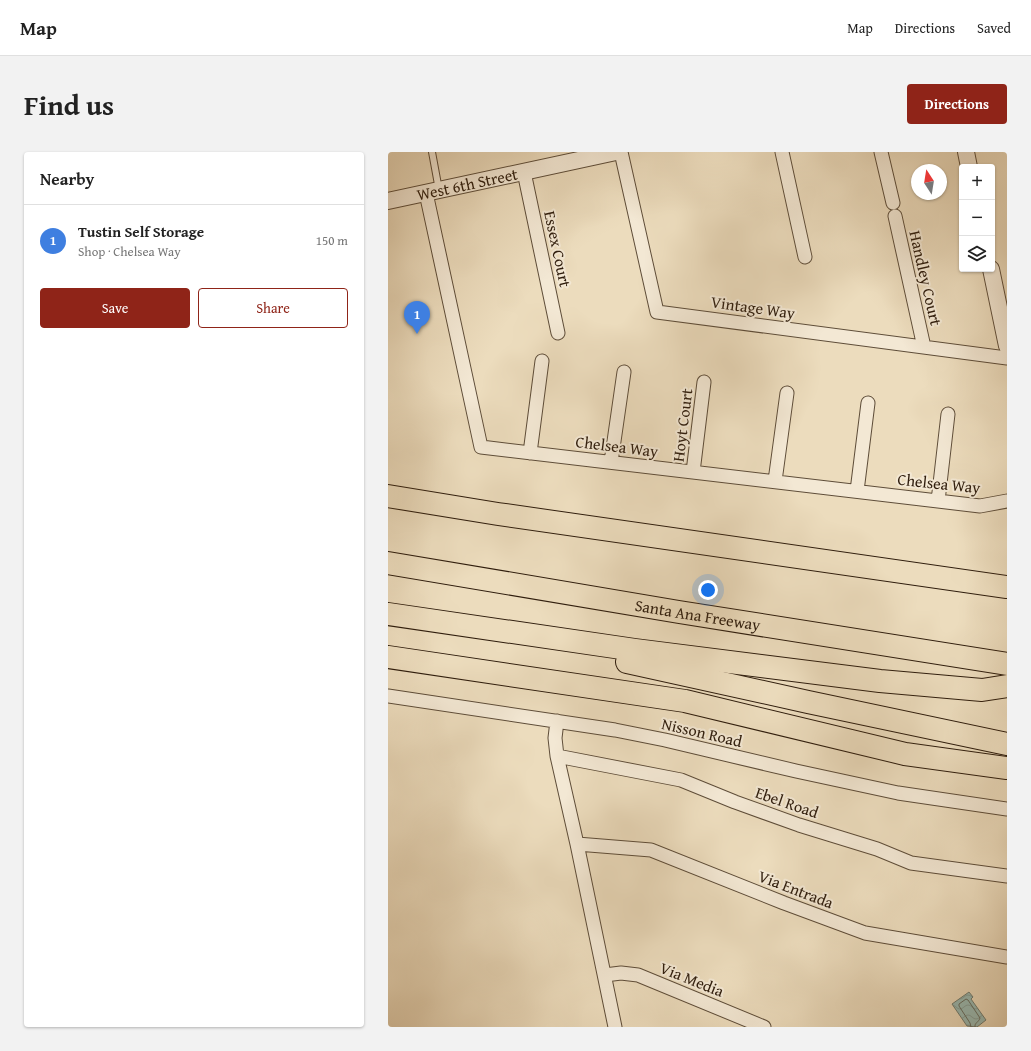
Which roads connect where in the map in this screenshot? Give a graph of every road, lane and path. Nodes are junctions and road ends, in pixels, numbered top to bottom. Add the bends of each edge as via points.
1 (432, 152) edge
2 (616, 152) edge
3 (621, 152) edge
4 (782, 152) edge
5 (881, 152) edge
6 (966, 152) edge
7 (968, 164) edge
8 (524, 172) junction
9 (433, 192) junction
10 (388, 201) edge
11 (893, 203) dead end
12 (895, 216) dead end
13 (805, 258) dead end
14 (992, 272) edge
15 (558, 333) dead end
16 (1007, 346) edge
17 (924, 347) junction
18 (1007, 358) edge
19 (542, 361) dead end
20 (624, 372) dead end
21 (704, 382) dead end
22 (786, 393) dead end
23 (868, 403) dead end
24 (948, 414) dead end
25 (530, 453) junction
26 (611, 462) junction
27 (693, 472) junction
28 (775, 481) junction
29 (857, 491) junction
30 (388, 496) edge
31 (938, 500) junction
32 (1007, 501) edge
33 (388, 563) edge
34 (1007, 575) edge
35 (969, 581) junction
36 (1007, 587) edge
37 (388, 614) edge
38 (504, 631) junction
39 (388, 657) edge
40 (1007, 664) edge
41 (1007, 686) edge
42 (388, 696) edge
43 (557, 721) junction
44 (1007, 744) edge
45 (557, 756) junction
46 (1007, 768) edge
47 (1007, 809) edge
48 (577, 844) junction
49 (1007, 876) edge
50 (1007, 957) edge
51 (605, 975) junction
52 (615, 1027) edge
53 (764, 1027) edge

1 - 9 lane
2 - 8 street, West 6th Street
3 - 17 street, Vintage Way via 657,312
4 - 13 street
5 - 11 street
6 - 7 street
8 - 9 street, West 6th Street
8 - 15 street, Essex Court
9 - 10 street, West 6th Street
9 - 25 street, Chelsea Way via 481,447
12 - 17 street, Handley Court
14 - 16 street
17 - 18 street, Vintage Way
19 - 25 street
20 - 26 street
21 - 27 street, Hoyt Court
22 - 28 street
23 - 29 street
24 - 31 street
25 - 26 street, Chelsea Way
26 - 27 street, Chelsea Way
27 - 28 street, Chelsea Way
28 - 29 street, Chelsea Way
29 - 31 street, Chelsea Way
30 - 35 highway
31 - 32 street, Chelsea Way via 980,506
33 - 40 highway, Santa Ana Freeway
34 - 35 highway
35 - 36 highway
37 - 38 highway
38 - 41 highway via 880,681 982,690
38 - 44 highway via 647,666
39 - 46 highway via 685,701 905,754
42 - 43 street, Nisson Road
43 - 45 street
43 - 47 street, Nisson Road via 665,740 898,793
45 - 48 street
45 - 49 street, Ebel Road via 681,780 742,805 877,849 911,863
48 - 50 street, Via Entrada via 651,850 865,933
48 - 51 street
51 - 52 street
51 - 53 street, Via Media via 638,975

